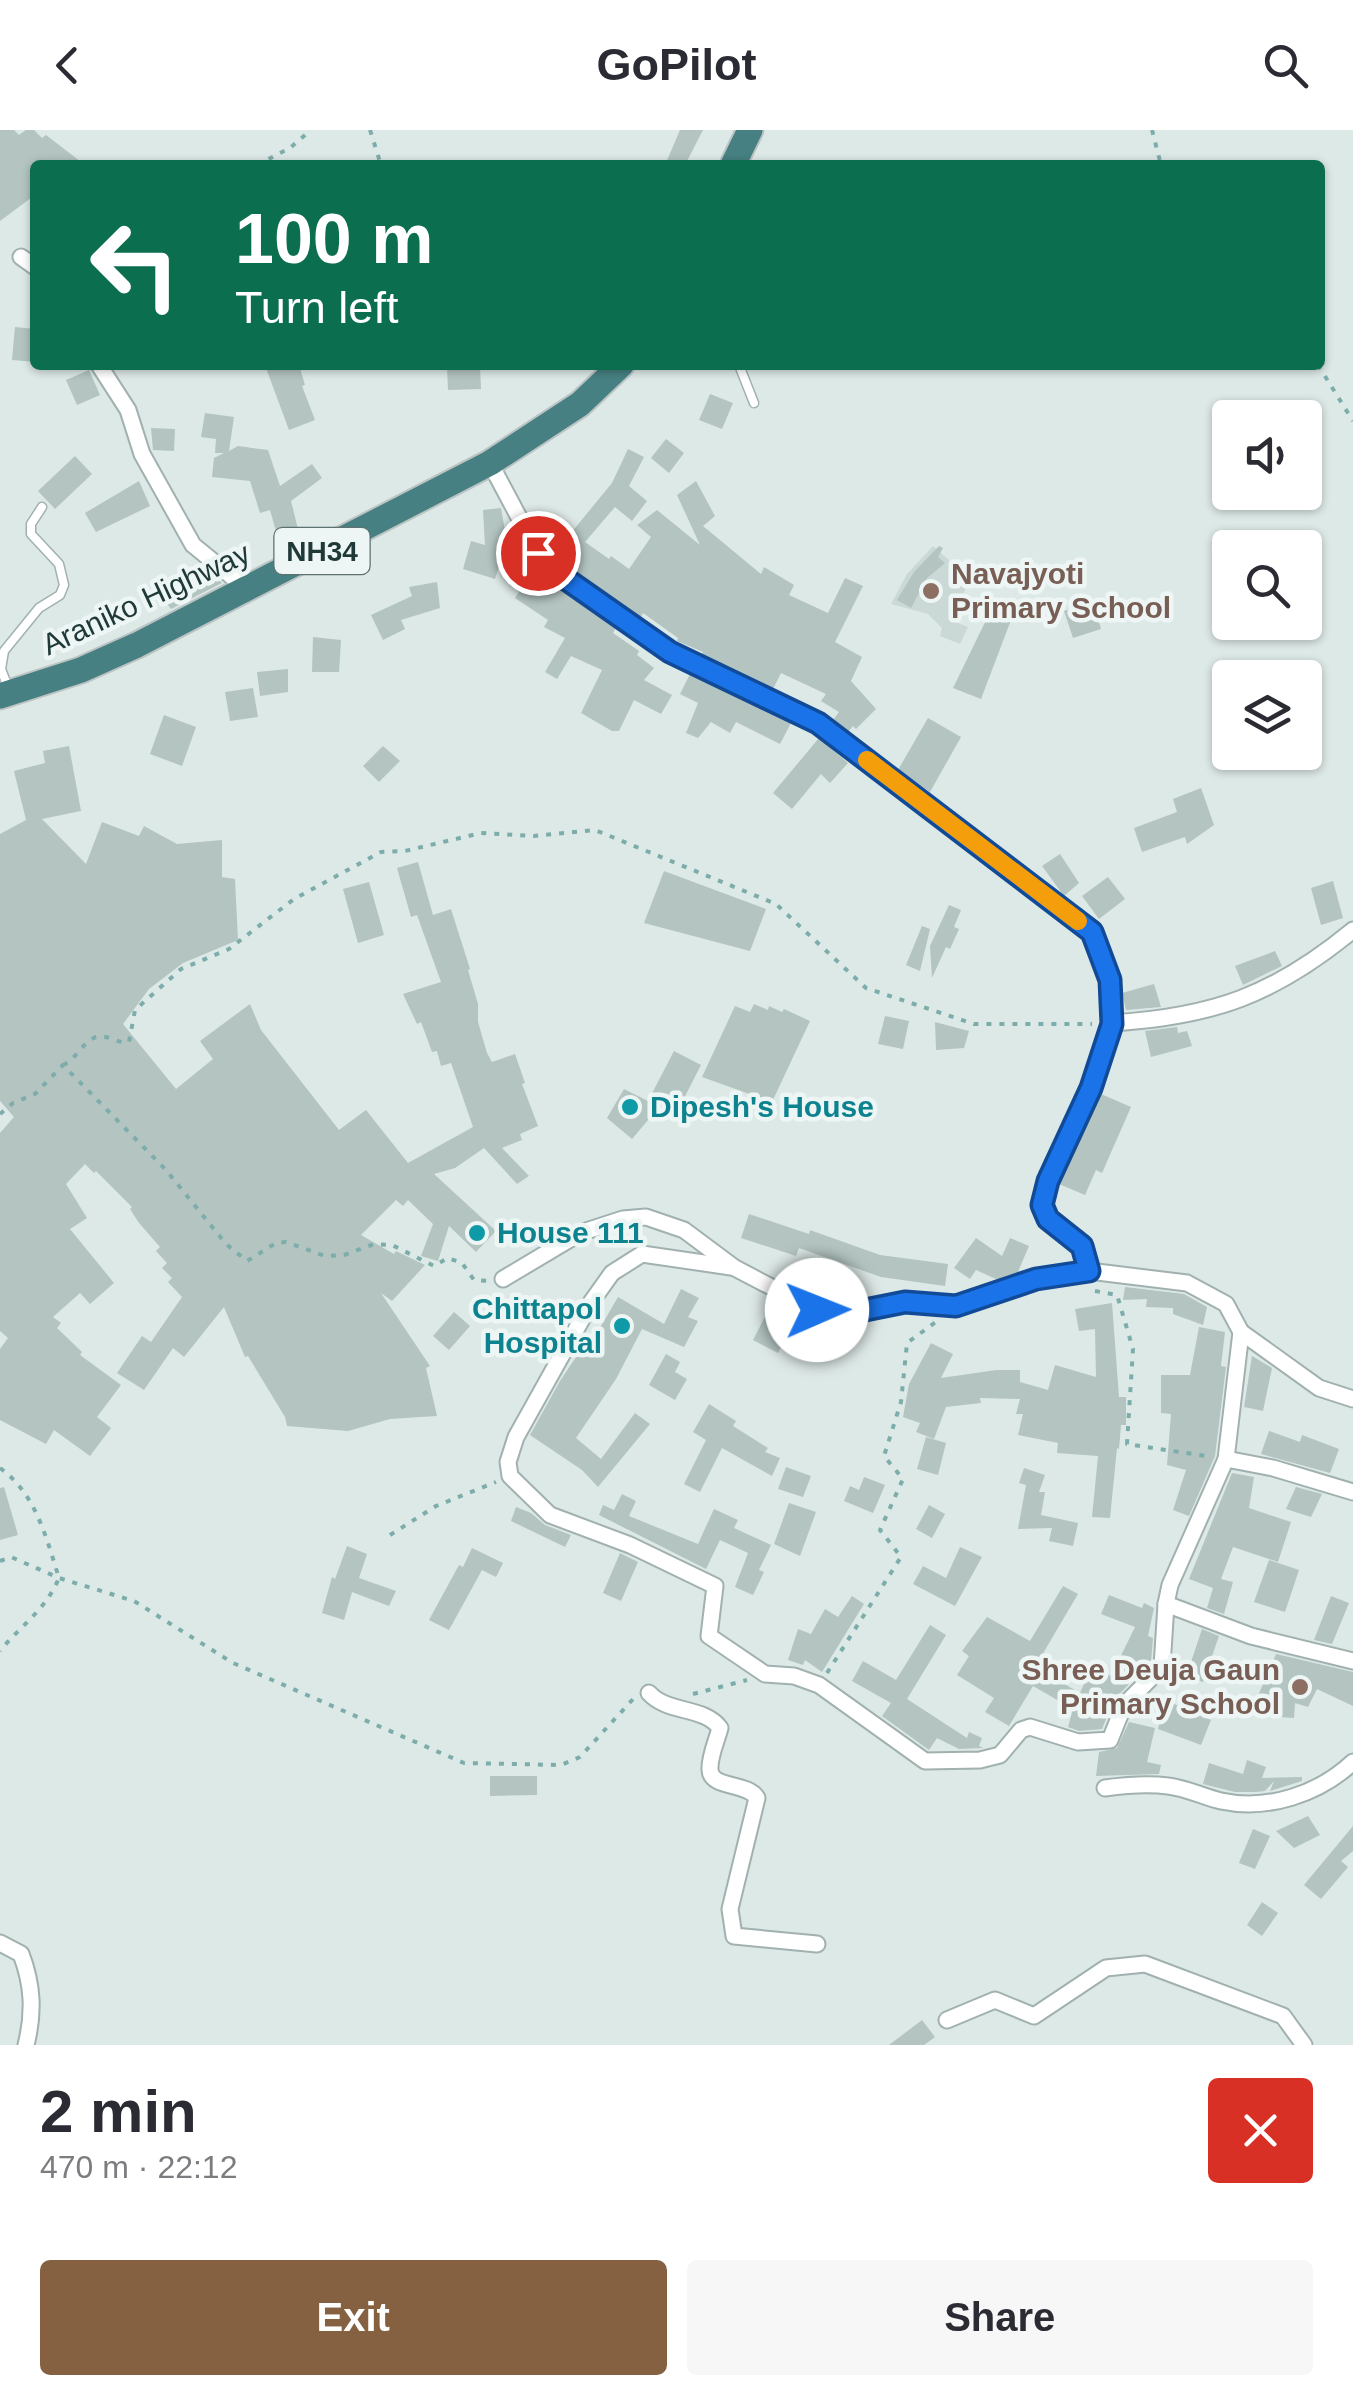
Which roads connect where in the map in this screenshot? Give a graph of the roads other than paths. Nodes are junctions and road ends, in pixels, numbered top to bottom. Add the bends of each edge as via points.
1 (750, 130) edge
2 (735, 160) edge
3 (101, 370) edge
4 (617, 370) edge
5 (741, 370) edge
6 (754, 403) dead end
7 (490, 463) junction
8 (42, 507) dead end
9 (247, 589) junction
10 (5, 695) edge
11 (1353, 930) edge
12 (1112, 1024) junction
13 (735, 1268) junction
14 (1089, 1271) junction
15 (503, 1279) road end
16 (1241, 1332) junction
17 (1353, 1399) edge
18 (1226, 1459) junction
19 (1353, 1492) edge
20 (1166, 1604) junction
21 (1353, 1661) edge
22 (649, 1693) road end
23 (1353, 1762) edge
24 (1105, 1788) dead end
25 (0, 1943) edge
26 (817, 1944) dead end
27 (947, 2020) dead end
28 (26, 2045) edge
29 (1304, 2045) edge

1 - 2 highway
3 - 9 street via 194,546
4 - 7 highway, Araniko Highway / NH34 via 580,404
5 - 6 lane
7 - 9 highway, Araniko Highway / NH34
7 - 12 street via 553,570 670,652 818,723 1092,932 1110,980
8 - 10 lane via 31,534 60,564 64,584 4,651
9 - 10 highway, Araniko Highway / NH34 via 81,670
11 - 12 street via 1287,978 1243,1000
12 - 14 street via 1042,1205 1048,1219 1082,1246
13 - 14 street via 833,1313 905,1302 956,1306 1036,1279
13 - 15 street via 684,1230 646,1217 580,1233
13 - 20 street via 642,1254 612,1272 508,1462 510,1476 550,1515 715,1586 709,1636 766,1674 819,1684 926,1760 1000,1755 1030,1728 1078,1742 1110,1740 1124,1705 1162,1667
14 - 16 street via 1188,1283 1226,1304
16 - 17 street via 1318,1388
16 - 18 street
18 - 19 street
18 - 20 street
20 - 21 street via 1251,1636
22 - 26 street via 672,1710 717,1722 712,1777 748,1788 757,1798 730,1908 734,1936
23 - 24 street via 1308,1794 1260,1803 1224,1802 1170,1786
25 - 28 street via 22,1954 32,1981
27 - 29 street via 995,2000 1034,2016 1106,1968 1145,1964 1282,2016

